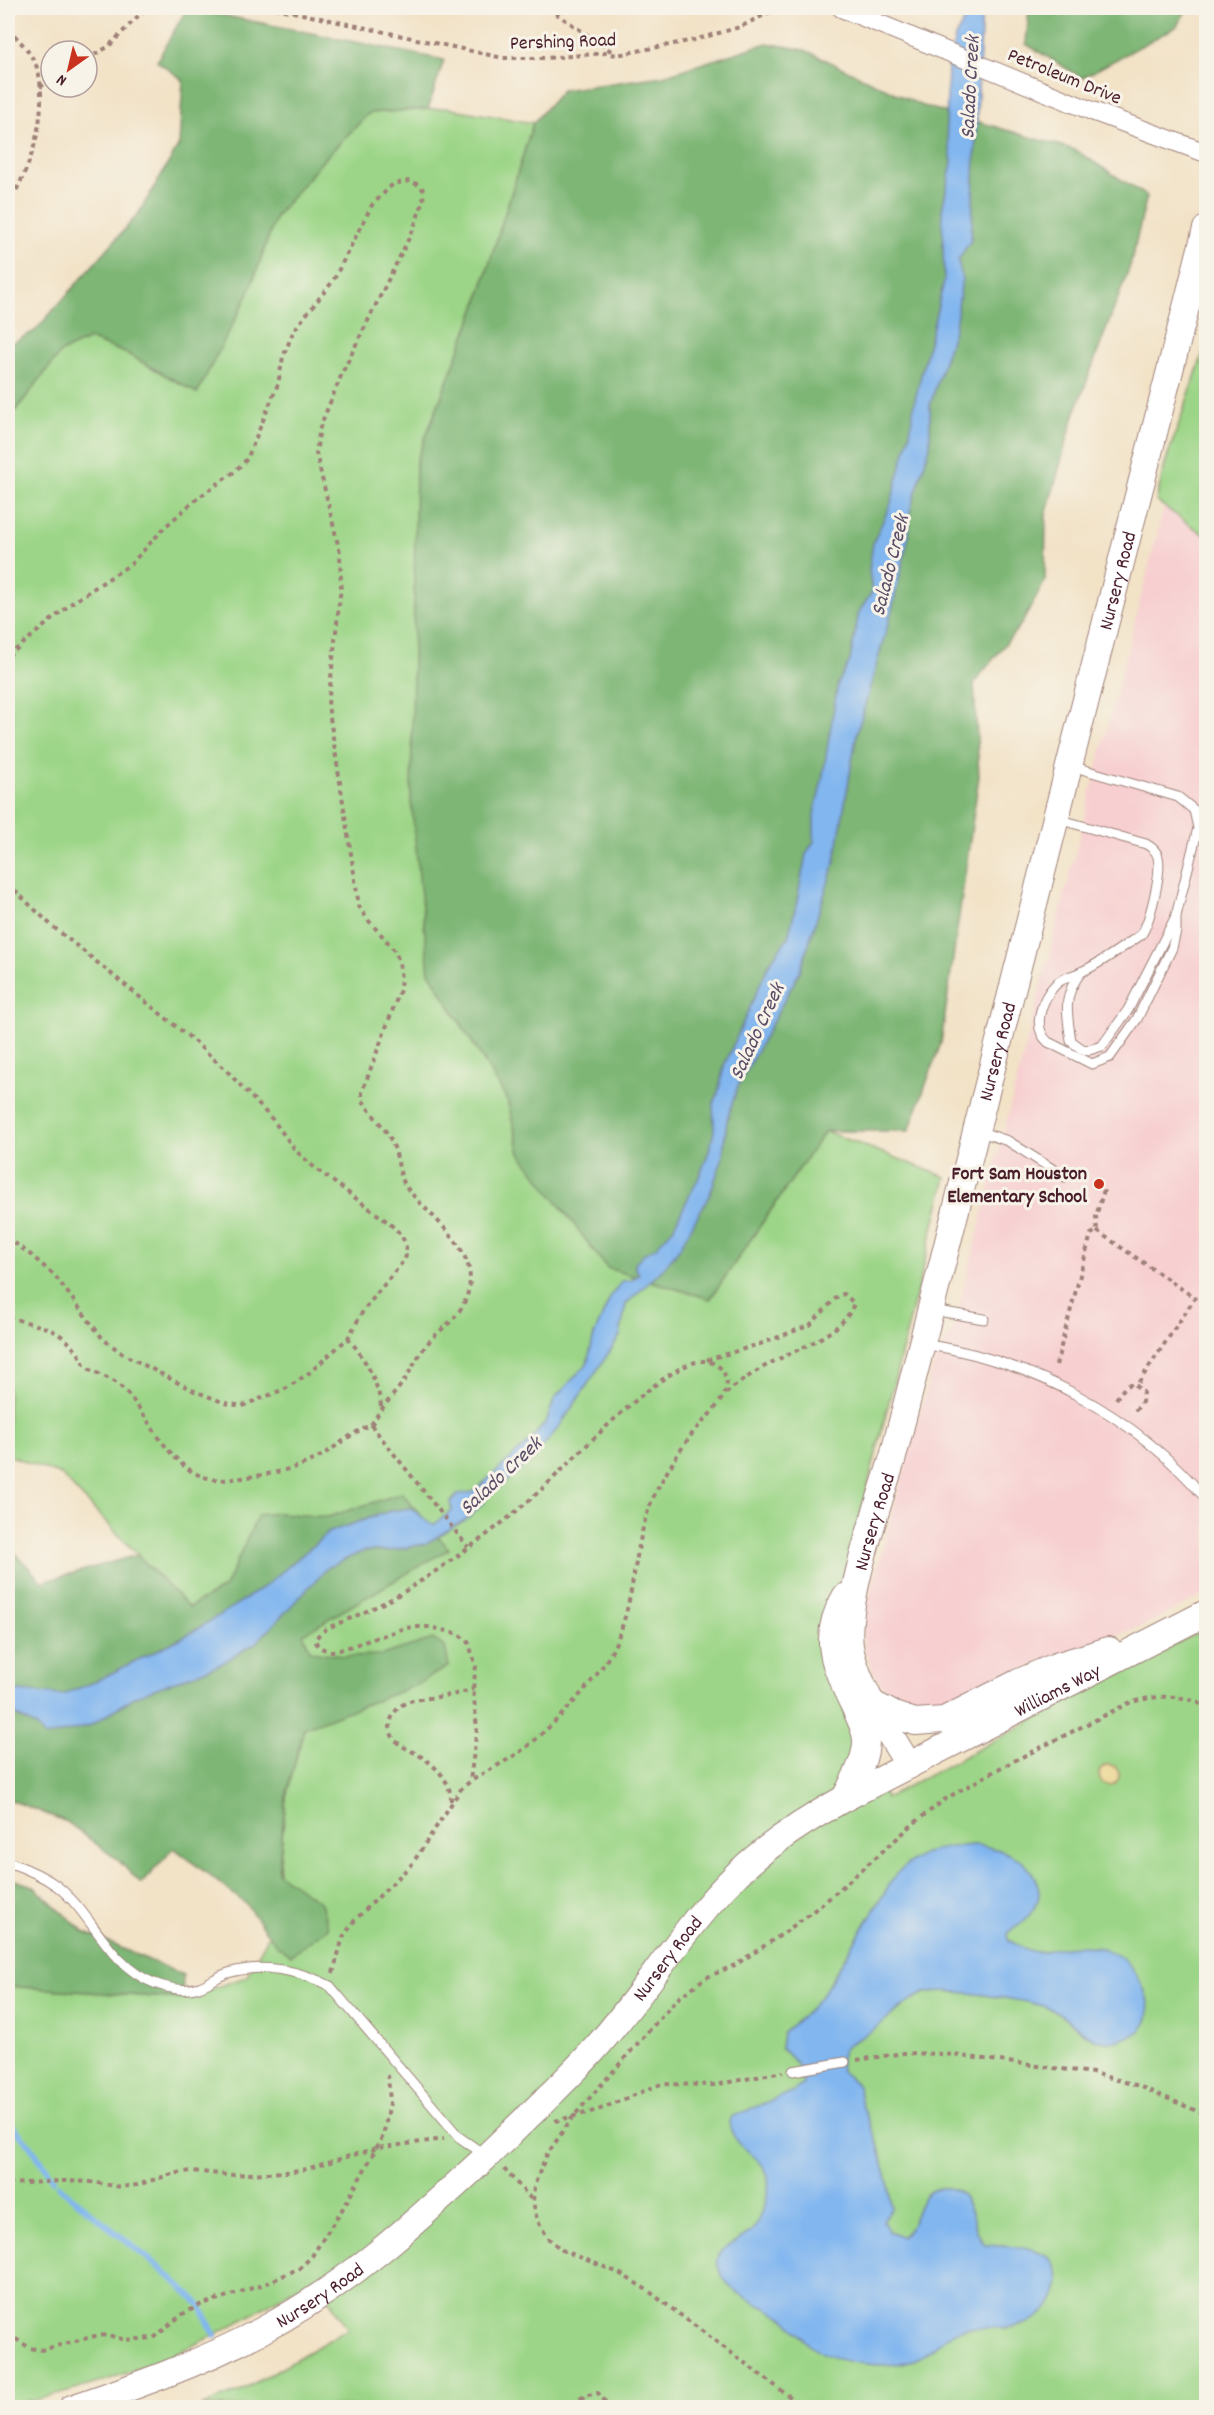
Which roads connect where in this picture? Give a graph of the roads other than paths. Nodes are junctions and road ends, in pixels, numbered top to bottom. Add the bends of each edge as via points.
1 (841, 8) edge
2 (1206, 153) edge
3 (1206, 229) edge
4 (1069, 765) junction
5 (1056, 818) junction
6 (1176, 916) junction
7 (1081, 972) junction
8 (975, 1131) junction
9 (1065, 1177) dead end
10 (929, 1310) junction
11 (984, 1319) dead end
12 (921, 1343) junction
13 (1206, 1499) edge
14 (859, 1572) junction
15 (1206, 1613) edge
16 (1153, 1640) junction
17 (875, 1705) junction
18 (909, 1766) junction
19 (845, 1798) junction
20 (8, 1862) edge
21 (845, 2062) road end
22 (793, 2071) road end
23 (487, 2156) junction
24 (72, 2408) edge

1 - 2 street, Petroleum Drive via 1092,111
3 - 4 street, Nursery Road
4 - 5 street, Nursery Road
4 - 6 lane via 1178,797 1194,810 1197,838
5 - 7 lane via 1146,844 1159,860 1146,927
5 - 8 street, Nursery Road
6 - 7 lane via 1128,1010 1108,1040 1089,1050 1071,1041 1066,1008 1068,994
6 - 7 lane via 1172,948 1137,1019 1110,1057 1092,1064 1048,1042 1039,1030 1046,996 1058,982
8 - 9 lane via 1008,1141
8 - 10 street, Nursery Road
10 - 11 lane
10 - 12 street, Nursery Road
12 - 13 lane via 1009,1364 1076,1394 1137,1433
12 - 14 street, Nursery Road
14 - 17 street, Nursery Road via 849,1633 851,1651 859,1677
14 - 19 street via 831,1630 836,1664 866,1736 860,1764
15 - 16 street, Williams Way
16 - 17 street via 1056,1666 944,1720 915,1722
16 - 18 street, Williams Way
17 - 18 street, Nursery Road
18 - 19 street, Nursery Road
19 - 23 street, Nursery Road via 795,1827 748,1863 721,1891 593,2051
20 - 23 lane via 57,1886 109,1949 152,1982 184,1989 249,1969 280,1969 310,1976 330,1986 459,2137
21 - 22 lane
23 - 24 street, Nursery Road via 418,2221 340,2284 259,2332 173,2373

